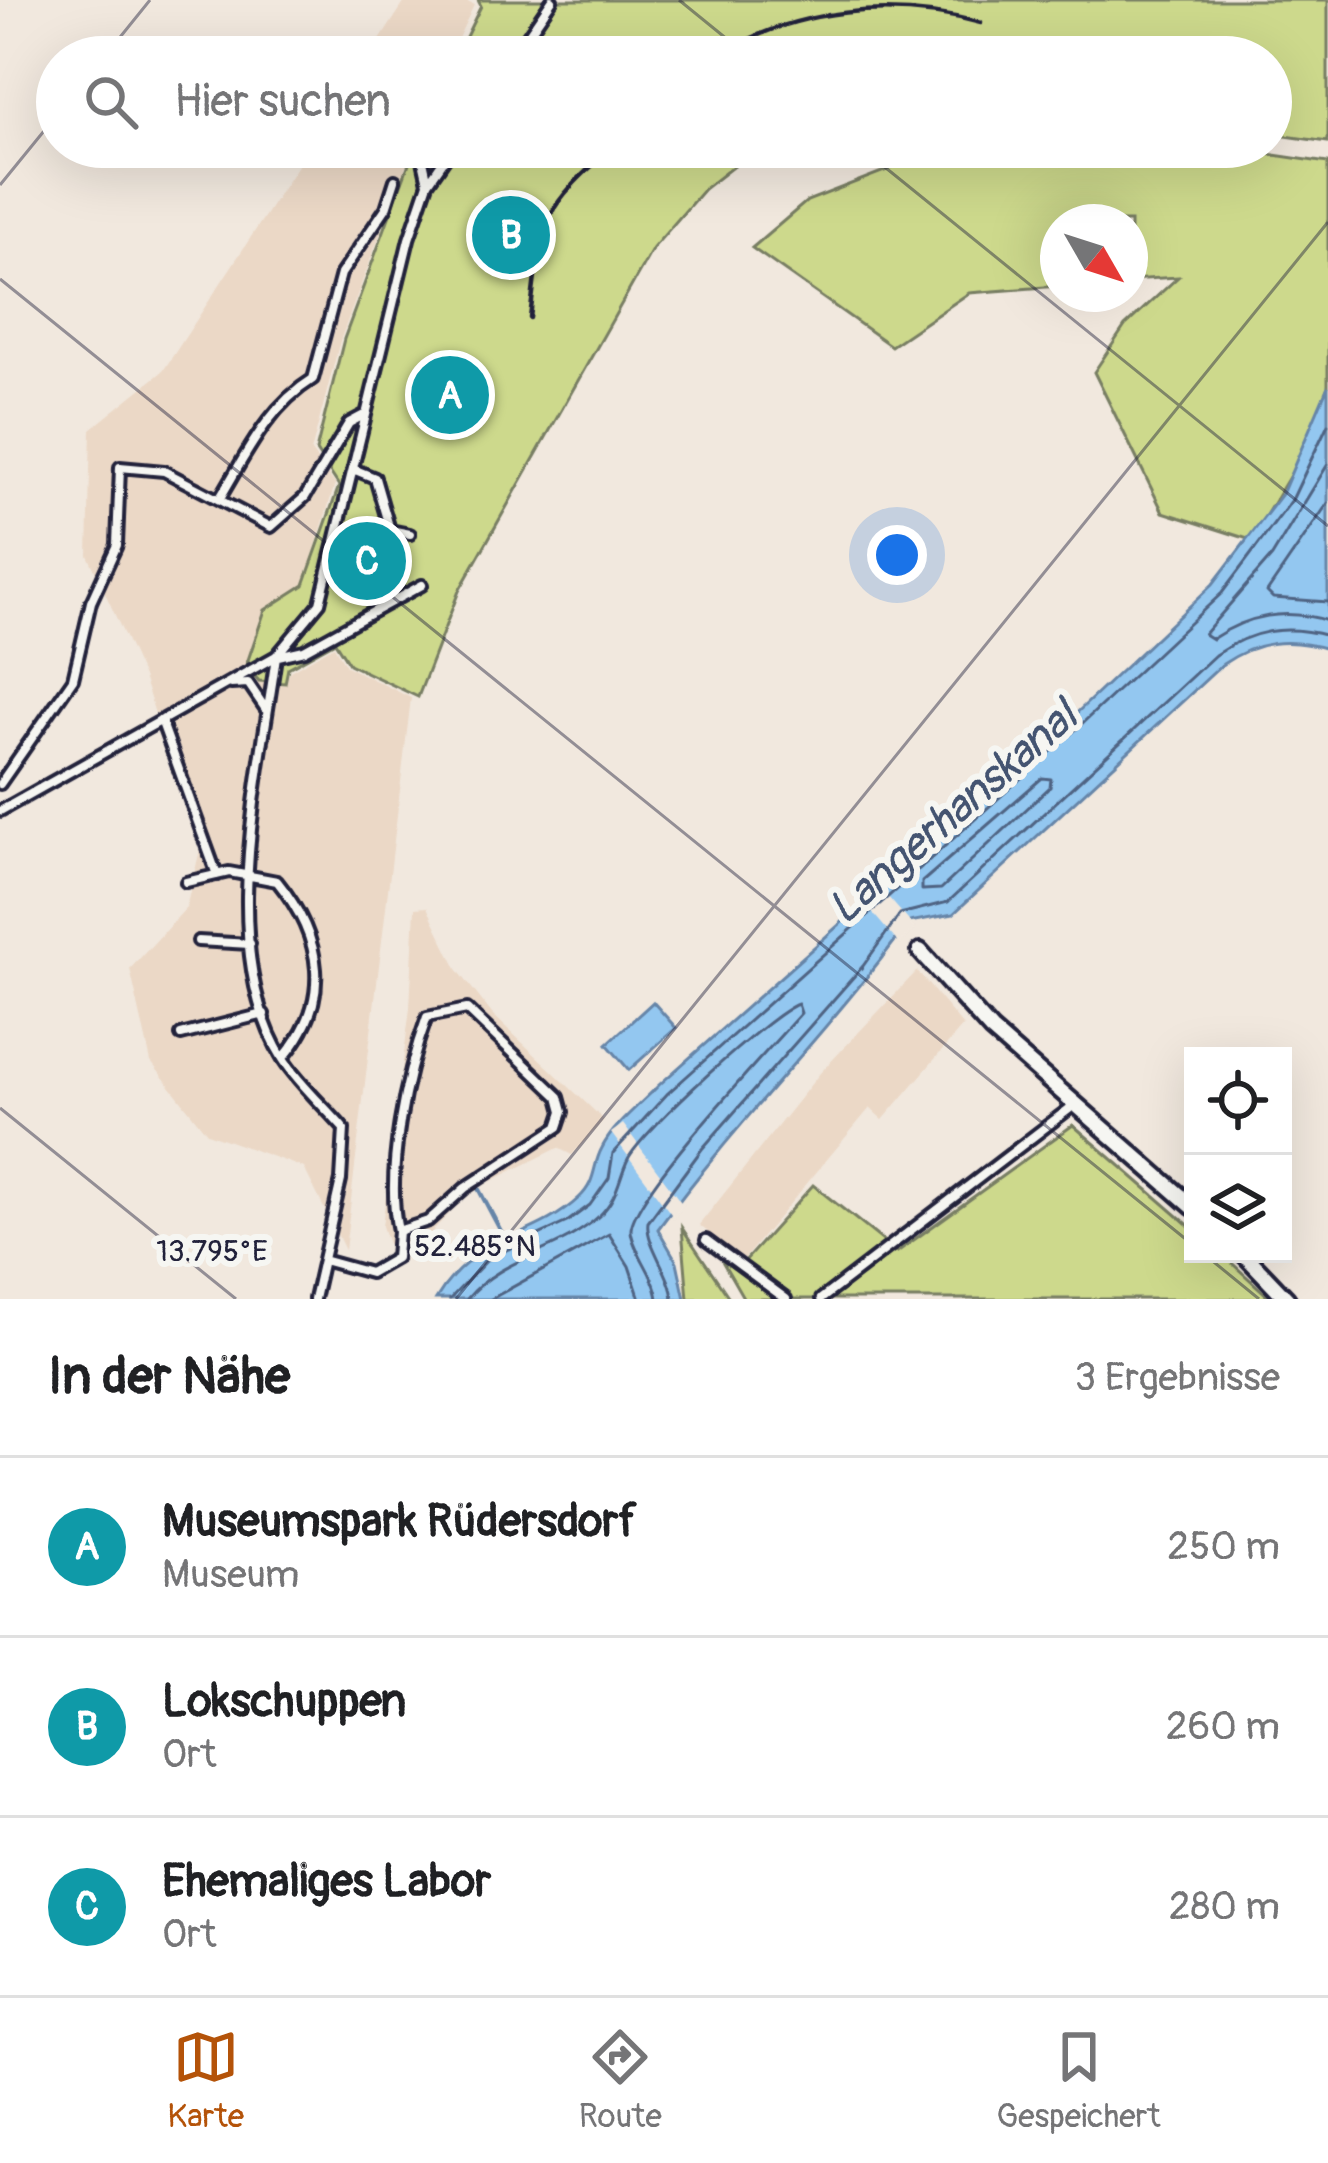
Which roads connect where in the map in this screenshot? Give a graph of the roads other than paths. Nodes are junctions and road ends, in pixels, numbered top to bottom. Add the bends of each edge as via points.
1 (552, 0) edge
2 (527, 36) edge
3 (425, 168) edge
4 (438, 168) edge
5 (395, 180) dead end
6 (428, 183) junction
7 (364, 415) junction
8 (352, 469) junction
9 (220, 498) junction
10 (393, 531) junction
11 (410, 534) dead end
12 (380, 576) dead end
13 (422, 585) dead end
14 (276, 656) junction
15 (230, 684) junction
16 (268, 716) junction
17 (160, 720) junction
18 (0, 784) edge
19 (0, 811) edge
20 (248, 872) junction
21 (217, 875) junction
22 (186, 882) dead end
23 (198, 941) dead end
24 (250, 944) junction
25 (920, 951) dead end
26 (264, 1014) junction
27 (182, 1034) dead end
28 (283, 1058) junction
29 (1073, 1106) junction
30 (1184, 1199) edge
31 (398, 1231) junction
32 (706, 1240) dead end
33 (323, 1261) junction
34 (1253, 1263) edge
35 (314, 1299) edge
36 (786, 1299) edge
37 (821, 1299) edge
38 (1287, 1299) edge

1 - 2 lane
3 - 6 lane
4 - 6 lane
5 - 9 lane via 386,208 341,274 313,379 266,421
6 - 7 lane
7 - 8 lane
7 - 9 lane via 350,422 305,497 271,526
8 - 10 lane via 375,478
8 - 14 lane via 320,603
9 - 18 lane via 164,471 120,467 117,545 91,602 73,679
10 - 11 lane
10 - 12 lane
13 - 14 lane via 304,650
14 - 15 lane
14 - 16 lane
15 - 16 lane via 248,683
15 - 17 lane
16 - 20 lane
17 - 19 lane
17 - 21 lane
20 - 21 lane
20 - 24 lane
20 - 28 lane via 277,881 316,946 310,1022
21 - 22 lane
23 - 24 lane
24 - 26 lane
25 - 29 street
26 - 27 lane
26 - 28 lane
28 - 33 lane via 344,1129
29 - 30 street
29 - 37 lane
31 - 31 lane via 428,1221 558,1126 563,1112 560,1097 467,1009 427,1017 418,1043 390,1196
31 - 33 lane via 396,1258 370,1273
32 - 36 lane
33 - 35 lane
34 - 38 street

